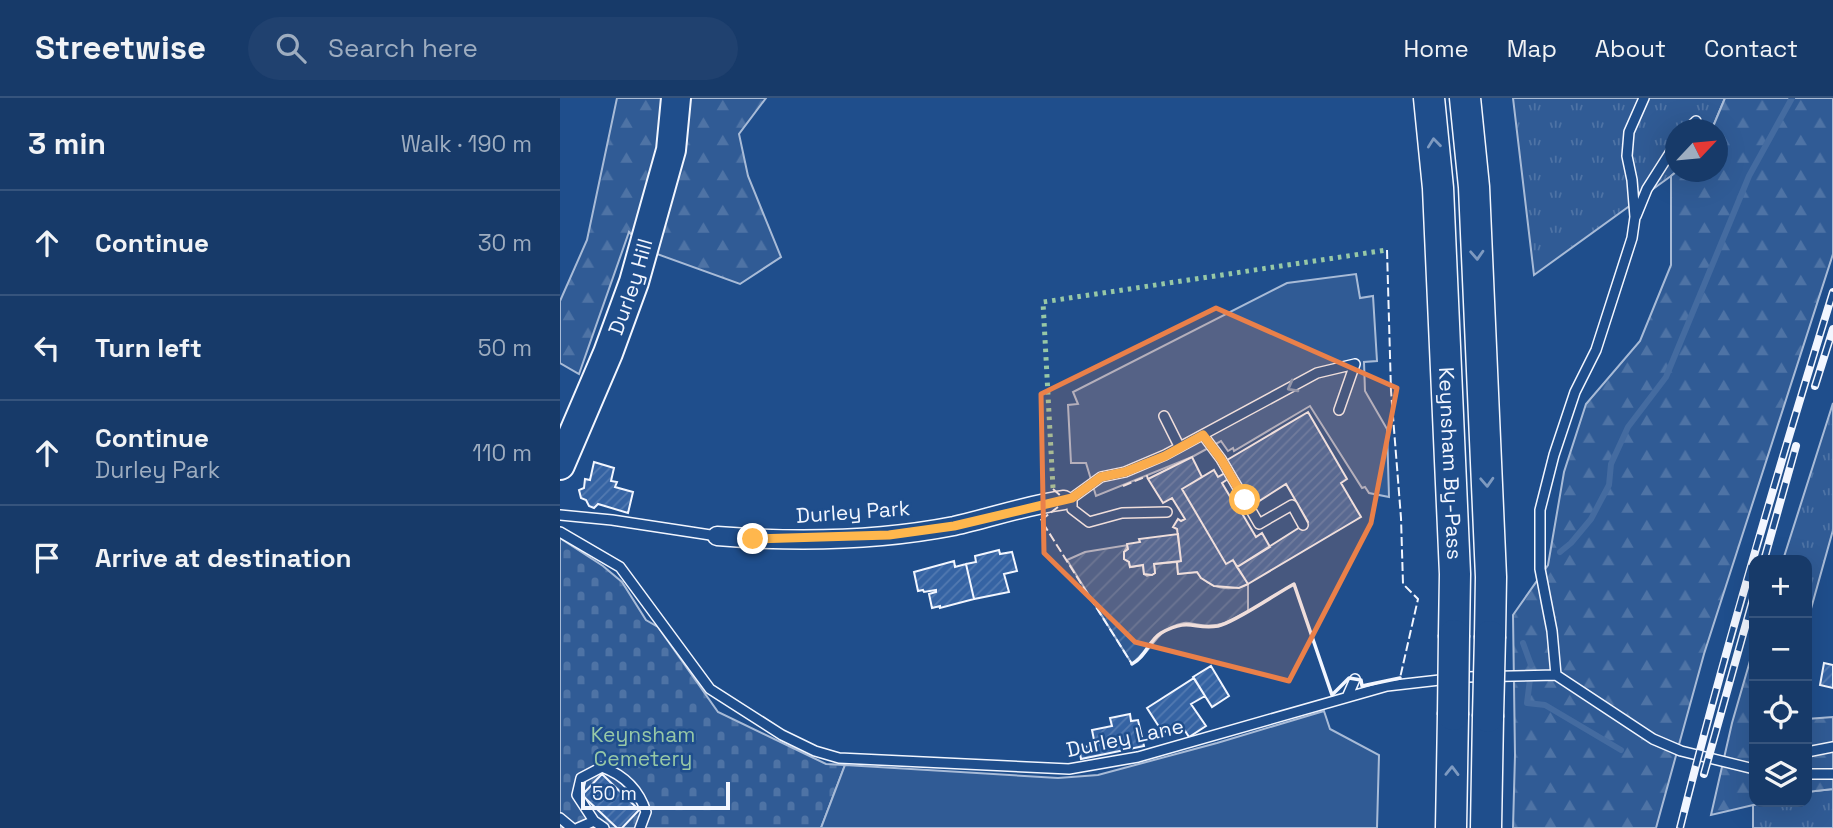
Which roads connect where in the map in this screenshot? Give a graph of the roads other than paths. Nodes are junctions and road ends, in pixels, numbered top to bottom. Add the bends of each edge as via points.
1 (676, 98) edge
2 (1429, 98) edge
3 (1465, 98) edge
4 (1644, 98) edge
5 (1665, 161) edge
6 (1635, 217) junction
7 (1339, 410) dead end
8 (1164, 416) dead end
9 (1203, 435) junction
10 (1179, 446) junction
11 (560, 465) edge
12 (1068, 499) junction
13 (1167, 512) dead end
14 (560, 515) edge
15 (1303, 525) dead end
16 (560, 532) edge
17 (717, 536) joint
18 (1556, 675) junction
19 (1355, 680) dead end
20 (1348, 695) junction
21 (1833, 747) edge
22 (1812, 751) edge
23 (1749, 766) edge
24 (1812, 774) edge
25 (1833, 774) edge
26 (560, 818) edge
27 (594, 821) junction
28 (572, 828) edge
29 (578, 828) edge
30 (604, 828) edge
31 (640, 828) edge
32 (1451, 828) edge
33 (1486, 828) edge

1 - 11 main road, Durley Hill via 671,150 634,282
32 -> 2 highway, Keynsham By-Pass, bridge via 1455,575 1439,202
3 -> 33 highway, Keynsham By-Pass, bridge via 1474,187 1491,577
4 - 6 lane via 1629,132 1627,156
5 - 6 lane
6 - 18 lane via 1610,310 1575,393 1540,510 1539,569
7 -> 9 lane via 1355,364 1317,373
8 - 10 lane
9 - 10 lane
9 - 15 lane via 1259,524 1292,506
10 - 12 lane via 1125,472 1101,477
12 - 13 lane via 1072,509 1089,522 1122,513
12 - 17 street, Durley Park via 954,526 889,535
14 - 17 lane, Durley Park
16 - 20 lane, Durley Lane via 620,567 710,689 782,735 839,758 1069,769 1138,757
18 - 20 lane, Durley Lane via 1466,677
18 - 23 lane via 1653,739 1681,751
19 - 20 lane
21 - 22 lane
24 - 25 lane
26 - 28 lane
27 - 29 lane
27 - 30 lane
27 - 31 lane via 577,795 581,778 602,766 617,772 641,796 646,812

